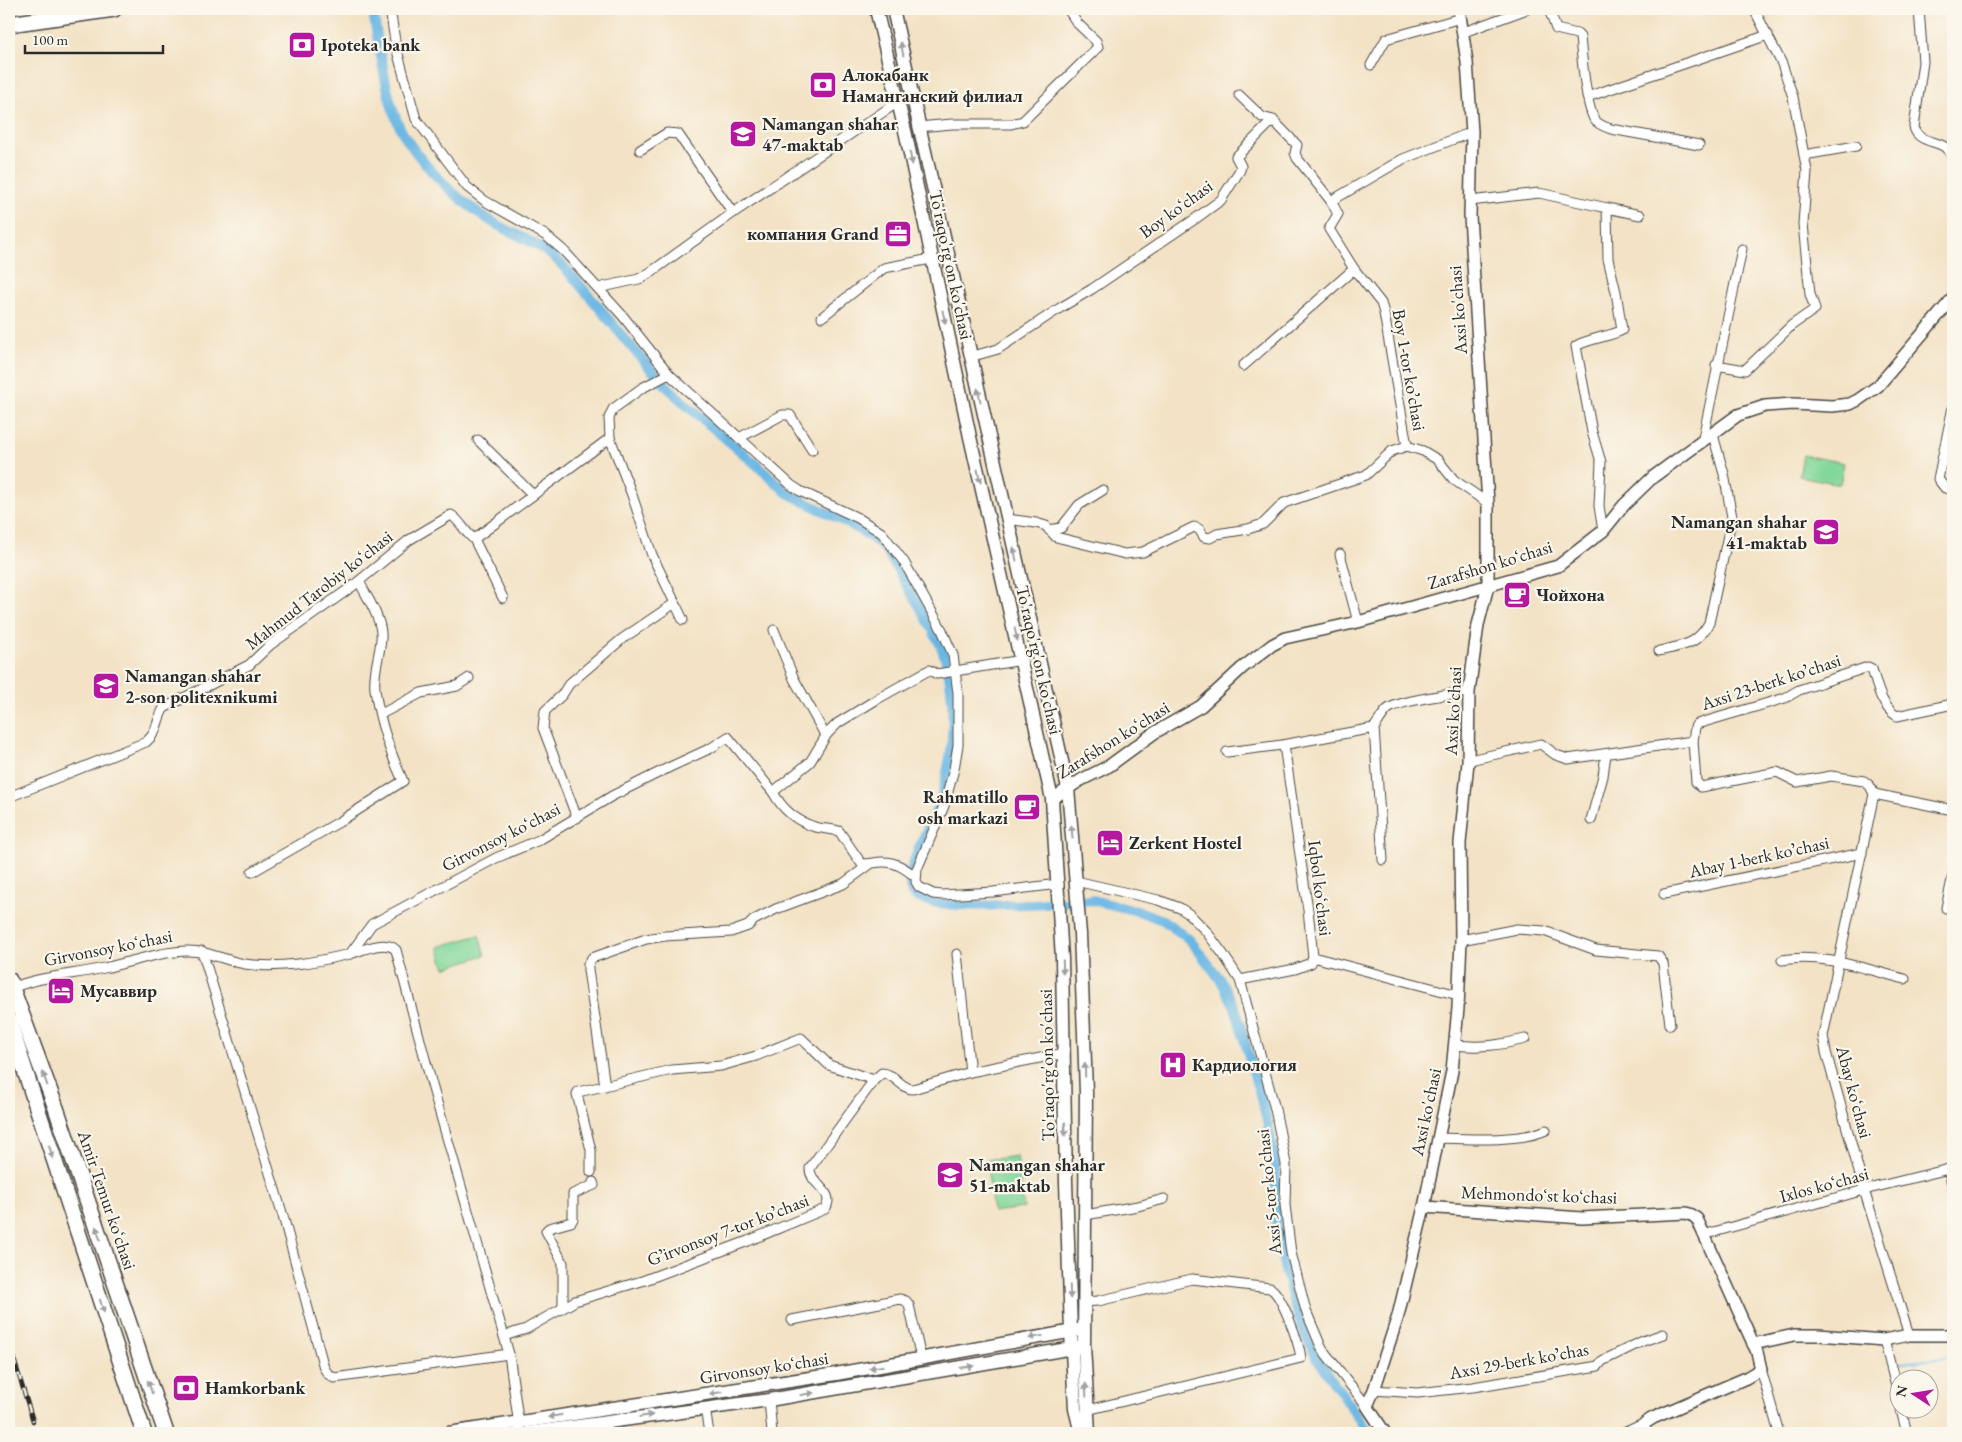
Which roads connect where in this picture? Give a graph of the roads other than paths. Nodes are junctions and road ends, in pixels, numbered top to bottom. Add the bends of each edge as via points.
1 (114, 9) edge
2 (390, 9) edge
3 (876, 9) edge
4 (893, 9) edge
5 (1068, 9) edge
6 (1527, 9) edge
7 (1549, 9) edge
8 (1754, 9) edge
9 (1919, 9) edge
10 (1460, 13) edge
11 (9, 24) edge
12 (1464, 32) junction
13 (1768, 35) junction
14 (1371, 65) dead end
15 (1238, 95) dead end
16 (1587, 97) junction
17 (898, 102) junction
18 (1273, 120) junction
19 (918, 127) junction
20 (1472, 132) junction
21 (1699, 145) dead end
22 (1856, 146) dead end
23 (640, 150) dead end
24 (1804, 155) junction
25 (1953, 157) edge
26 (1470, 200) junction
27 (1331, 202) junction
28 (1607, 208) junction
29 (733, 213) junction
30 (1640, 215) dead end
31 (1742, 249) dead end
32 (931, 259) junction
33 (1354, 269) junction
34 (598, 288) junction
35 (1953, 298) edge
36 (822, 317) dead end
37 (970, 357) junction
38 (1716, 365) junction
39 (1243, 366) dead end
40 (668, 375) junction
41 (1953, 407) edge
42 (1712, 434) junction
43 (610, 438) junction
44 (739, 438) junction
45 (478, 440) dead end
46 (1702, 443) junction
47 (1407, 446) junction
48 (812, 450) dead end
49 (1104, 490) dead end
50 (1953, 490) edge
51 (533, 495) junction
52 (1488, 503) junction
53 (1007, 519) junction
54 (1049, 530) junction
55 (1603, 531) junction
56 (474, 539) junction
57 (1340, 554) dead end
58 (359, 581) junction
59 (1488, 586) junction
60 (503, 598) dead end
61 (675, 602) junction
62 (683, 620) dead end
63 (1358, 622) junction
64 (774, 630) dead end
65 (1659, 651) dead end
66 (1022, 660) junction
67 (952, 672) junction
68 (469, 678) dead end
69 (1469, 692) junction
70 (1953, 704) edge
71 (381, 714) junction
72 (1374, 728) junction
73 (827, 734) junction
74 (1693, 741) junction
75 (1284, 745) junction
76 (1227, 752) dead end
77 (1606, 754) junction
78 (1468, 762) junction
79 (1068, 788) junction
80 (773, 792) junction
81 (1874, 794) junction
82 (9, 796) edge
83 (1052, 799) junction
84 (1953, 810) edge
85 (577, 818) junction
86 (1591, 820) dead end
87 (1862, 853) junction
88 (1383, 860) dead end
89 (869, 864) junction
90 (252, 872) dead end
91 (1953, 875) edge
92 (916, 877) junction
93 (1077, 881) junction
94 (1059, 884) junction
95 (1664, 894) dead end
96 (1946, 908) dead end
97 (1461, 940) junction
98 (202, 952) junction
99 (350, 954) junction
100 (957, 954) dead end
101 (1313, 957) junction
102 (1782, 960) dead end
103 (1839, 962) junction
104 (1905, 979) dead end
105 (1240, 980) junction
106 (10, 984) edge
107 (1458, 995) junction
108 (9, 1022) edge
109 (1670, 1025) dead end
110 (1525, 1039) dead end
111 (1456, 1045) junction
112 (1065, 1053) junction
113 (970, 1072) junction
114 (874, 1080) junction
115 (605, 1086) junction
116 (56, 1108) junction
117 (38, 1114) junction
118 (1546, 1130) dead end
119 (1438, 1138) junction
120 (1950, 1169) edge
121 (591, 1172) dead end
122 (593, 1182) dead end
123 (1953, 1187) edge
124 (1864, 1190) junction
125 (1164, 1199) dead end
126 (1424, 1207) junction
127 (1085, 1215) junction
128 (1703, 1235) junction
129 (1084, 1302) junction
130 (563, 1307) junction
131 (792, 1320) dead end
132 (1077, 1330) junction
133 (1663, 1334) dead end
134 (1908, 1335) junction
135 (1953, 1335) edge
136 (504, 1336) junction
137 (1884, 1340) junction
138 (1752, 1344) junction
139 (1078, 1347) junction
140 (509, 1354) junction
141 (921, 1358) junction
142 (1761, 1369) junction
143 (1892, 1370) edge
144 (1374, 1390) junction
145 (770, 1400) junction
146 (1366, 1406) junction
147 (705, 1408) junction
148 (1087, 1410) junction
149 (1904, 1420) edge
150 (519, 1428) edge
151 (1644, 1428) edge
152 (144, 1433) edge
153 (166, 1433) edge
154 (449, 1433) edge
155 (528, 1433) edge
156 (709, 1433) edge
157 (772, 1433) edge
158 (1081, 1433) edge
159 (1089, 1433) edge
160 (1385, 1433) edge
161 (1624, 1433) edge
162 (1779, 1433) edge
163 (1907, 1433) edge

1 - 11 main road
2 - 34 street via 396,47 416,119 430,139 467,187 554,242
3 - 17 main road, To'raqo'rg'on ko'chasi
19 -> 4 main road, To'raqo'rg'on ko'chasi
5 - 19 street via 1098,47 1023,121
6 - 12 street
7 - 16 street via 1556,29 1580,37
8 - 13 street
9 - 25 street via 1923,62 1914,127 1920,137 1945,147
10 - 12 street, Axsi ko'chasi
10 - 14 street via 1386,40
12 - 20 street, Axsi ko'chasi
13 - 16 street
13 - 24 street via 1793,97
15 - 18 street via 1262,117
16 - 21 street via 1594,120 1603,126
17 - 29 street
17 -> 32 main road, To'raqo'rg'on ko'chasi
18 - 27 street via 1297,145 1295,155
18 - 37 street, Boy koʻchasi via 1236,157 1240,170 1221,200 1014,340 998,349
19 - 37 main road, To'raqo'rg'on ko'chasi
20 - 26 street, Axsi ko'chasi
20 - 27 street via 1403,159
22 - 24 street
23 - 29 street via 667,133 678,134
24 - 38 street via 1807,185 1803,224 1810,294 1815,308 1792,325 1745,370
26 - 28 street via 1539,193
26 - 52 street, Axsi ko'chasi
27 - 33 street, Boy 1-tor koʼchasi via 1338,214 1329,228
28 - 30 street
28 - 55 street via 1608,259 1622,330 1576,346 1601,462 1599,506
29 - 34 street via 639,279
31 - 38 street
32 - 36 street via 884,268
32 -> 66 main road, To'raqo'rg'on ko'chasi
33 - 39 street
33 - 47 street, Boy 1-tor koʼchasi via 1372,290 1384,312
34 - 40 street
35 - 42 street, Zarafshon koʻchasi via 1878,386 1858,400 1832,406 1765,406 1738,416
53 -> 37 main road, To'raqo'rg'on ko'chasi
38 - 46 street
40 - 43 street via 613,409 609,418
40 - 44 street
41 - 50 street via 1938,479 1945,488
42 - 46 street, Zarafshon koʻchasi
42 - 65 street via 1732,517 1708,623 1702,635 1692,642
43 - 51 street
43 - 61 street via 652,555
44 - 48 street via 782,415 790,415
44 - 67 street via 800,491 882,533 904,562 938,622 953,655
45 - 51 street
46 - 55 street, Zarafshon koʻchasi via 1653,477
47 - 52 street via 1438,460 1454,480
47 - 54 street via 1392,451 1366,475 1292,499 1263,524 1248,529 1206,538 1194,527 1143,552 1124,554 1056,537
49 - 54 street via 1079,505 1061,528
51 - 56 street
52 - 59 street, Axsi ko'chasi
53 - 54 street via 1028,521
79 -> 53 main road, To'raqo'rg'on ko'chasi
55 - 59 street, Zarafshon koʻchasi via 1558,566
56 - 58 street, Mahmud Tarobiy koʻchasi via 450,515 409,540
56 - 60 street
57 - 63 street
58 - 71 street via 380,628 375,688
58 - 82 street, Mahmud Tarobiy koʻchasi via 270,645 250,665 164,708 156,732 146,742
59 - 63 street, Zarafshon koʻchasi
59 - 69 street, Axsi ko'chasi via 1478,625
61 - 62 street
61 - 85 street via 594,662 544,713 543,728
63 - 79 street, Zarafshon koʻchasi via 1285,638 1272,645 1201,706 1154,733 1109,766
64 - 73 street via 794,679
66 - 67 street
66 - 83 main road, To'raqo'rg'on ko'chasi
67 - 73 street via 937,674 929,670 857,710
67 - 92 street via 958,745 954,769 944,806
68 - 71 street via 457,686 421,693
69 - 72 street via 1412,701 1388,709
69 - 78 street, Axsi ko'chasi
70 - 74 street, Аxsi 23-berk koʼchasi via 1898,716 1887,708 1872,669 1868,668 1799,690 1785,698 1698,724
71 - 90 street via 387,744 402,781
72 - 75 street
72 - 88 street
73 - 80 street via 810,762
74 - 77 street
74 - 81 street via 1696,782 1701,787 1777,772 1797,782 1832,776 1864,781
75 - 76 street
75 - 101 street, Iqbol koʻchasi
77 - 78 street via 1562,758 1540,744
77 - 86 street
78 - 97 street, Axsi ko'chasi via 1460,843
79 - 83 street, Zarafshon koʻchasi
93 -> 79 main road, To'raqo'rg'on ko'chasi
80 - 85 street, Girvonsoy koʻchasi via 728,737 612,796
80 - 89 street via 789,814 815,827 839,831 861,863
81 - 84 street
81 - 87 street, Abay koʻchasi
83 - 94 main road, To'raqo'rg'on ko'chasi
85 - 99 street, Girvonsoy koʻchasi via 372,924
87 - 95 street, Аbay 1-berk koʼchasi
87 - 103 street, Abay koʻchasi
89 - 92 street via 884,862 905,868
89 - 115 street via 843,884 776,909 741,929 646,939 592,958 588,970
91 - 96 street
92 - 94 street via 919,887 942,895
93 - 105 street, Аxsi 5-tor koʼchasi via 1158,900 1190,914
127 -> 93 main road, To'raqo'rg'on ko'chasi via 1086,1093
94 -> 112 main road, To'raqo'rg'on ko'chasi
97 - 107 street, Axsi ko'chasi
97 - 109 street via 1517,929 1544,931 1596,950 1658,956 1662,963
98 - 99 street, Girvonsoy koʻchasi via 243,964 263,966 311,962
98 - 106 street, Girvonsoy koʻchasi via 161,954 102,969
98 - 140 street via 328,1374 334,1378
99 - 136 street via 385,945 396,950
100 - 113 street
101 - 105 street, Iqbol koʻchasi via 1311,962 1294,969
101 - 107 street
102 - 103 street via 1803,957
103 - 104 street
103 - 124 street, Abay koʻchasi via 1823,1036
105 - 146 street, Аxsi 5-tor koʼchasi via 1275,1109 1286,1164 1285,1205 1291,1253 1306,1311 1322,1349
116 -> 106 main road, Amir Temur koʻchasi
107 - 111 street, Axsi ko'chasi
108 - 117 main road
110 - 111 street via 1496,1046
111 - 119 street, Axsi ko'chasi
112 - 113 street
112 -> 132 main road, To'raqo'rg'on ko'chasi via 1066,1182
113 - 114 street via 913,1089 906,1088 886,1073
114 - 115 street via 829,1065 801,1038 721,1066 672,1070
114 - 130 street, Gʼirvonsoy 7-tor koʼchasi via 810,1168 811,1176 828,1195 825,1209 686,1265 575,1300
115 - 121 street via 577,1093 590,1150
116 - 117 main road
153 -> 116 main road, Amir Temur koʻchasi
117 -> 152 main road
118 - 119 street via 1536,1134 1475,1140
119 - 126 street, Axsi ko'chasi
120 - 123 street
120 - 124 street, Ixlos koʻchasi
122 - 130 street via 594,1185 572,1196 573,1220 546,1231 563,1263
124 - 128 street, Ixlos koʻchasi
124 - 134 street, Abay koʻchasi
125 - 127 street
126 - 128 street, Mehmondoʻst koʻchasi via 1582,1218 1686,1213 1696,1219
126 - 144 street, Axsi ko'chasi via 1398,1316
127 - 129 main road, To'raqo'rg'on ko'chasi
128 - 138 street, Mehmondoʻst koʻchasi
129 - 132 main road, To'raqo'rg'on ko'chasi
129 - 148 street via 1192,1279 1270,1288 1282,1304 1301,1358
130 - 136 street, Gʼirvonsoy 7-tor koʼchasi via 526,1330
131 - 141 street via 900,1299 909,1306
132 - 139 main road
132 -> 141 main road, Girvonsoy koʻchasi
133 - 144 street, Аxsi 29-berk koʼchas via 1602,1361 1598,1366 1473,1387 1416,1393
134 - 135 street
134 - 137 street
136 - 140 street
137 - 138 street via 1794,1335
137 - 143 street
138 - 142 street, Mehmondoʻst koʻchasi
145 -> 139 main road, Girvonsoy koʻchasi
148 -> 139 main road
139 - 158 main road via 1076,1409
140 - 150 street
141 -> 150 main road, Girvonsoy koʻchasi
142 - 151 street via 1653,1418
142 - 162 street
144 - 146 street, Axsi ko'chasi
145 - 147 main road, Girvonsoy koʻchasi
145 - 157 street
146 - 160 street
155 -> 147 main road, Girvonsoy koʻchasi
147 - 156 street
148 - 159 main road
149 - 163 street
150 - 154 main road, Girvonsoy koʻchasi
151 - 161 street

